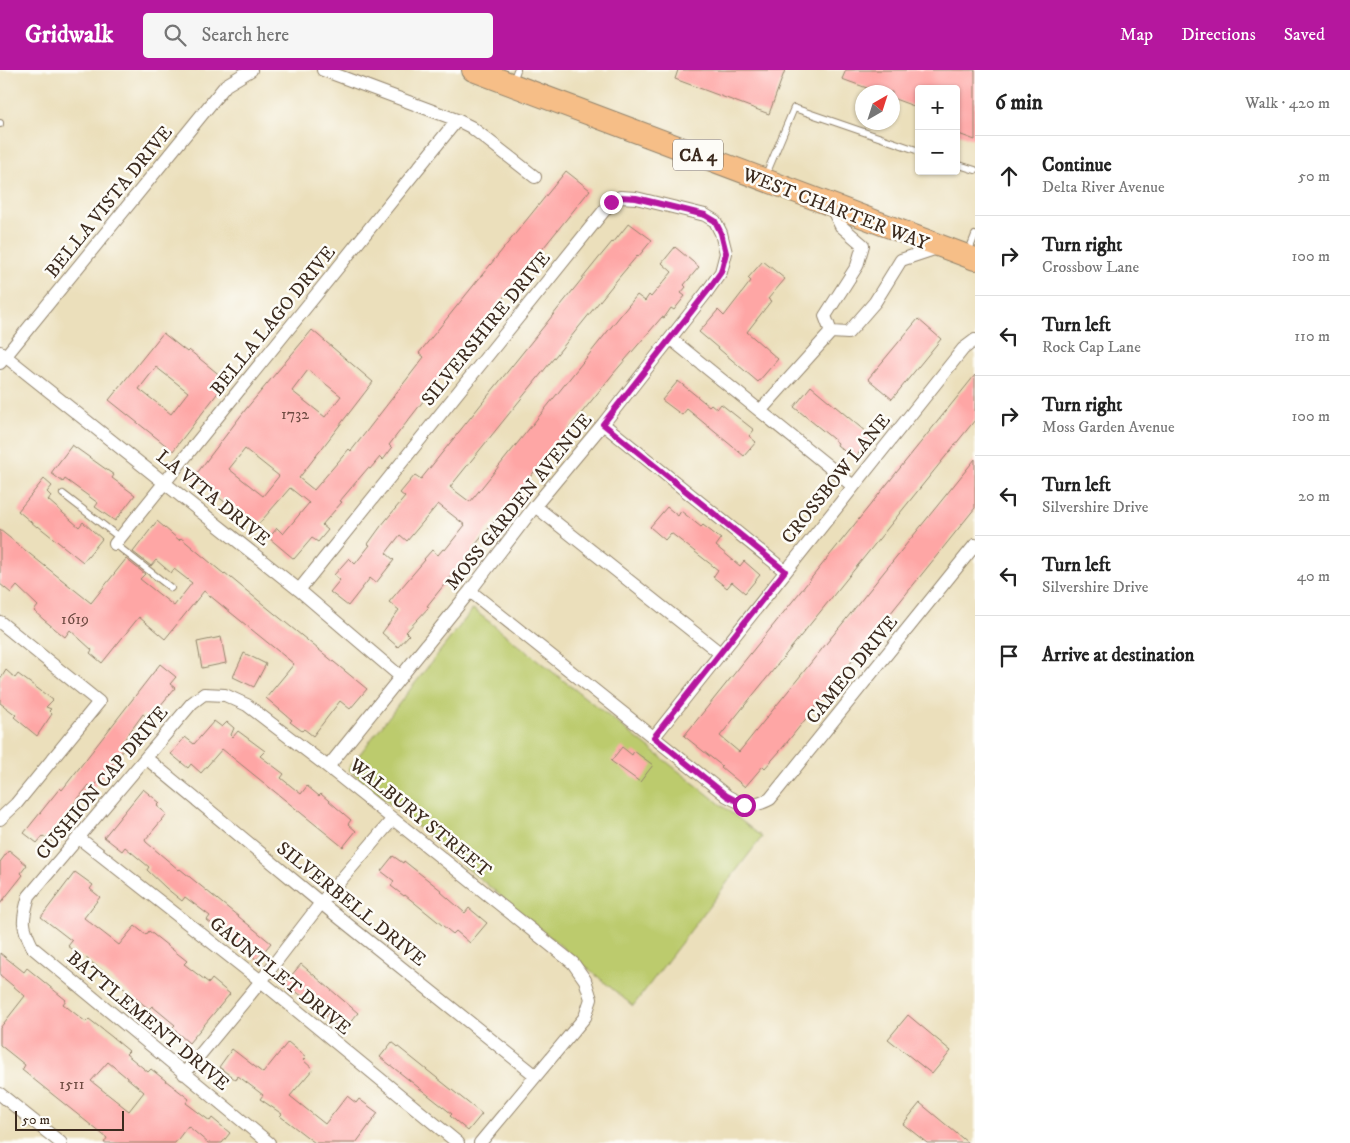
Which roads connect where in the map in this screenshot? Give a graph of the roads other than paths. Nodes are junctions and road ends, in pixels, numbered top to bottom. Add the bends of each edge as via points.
1 (250, 70) edge
2 (324, 70) edge
3 (476, 70) edge
4 (514, 77) edge
5 (457, 120) junction
6 (915, 150) edge
7 (960, 165) edge
8 (975, 170) edge
9 (534, 178) dead end
10 (764, 180) junction
11 (831, 206) junction
12 (975, 235) edge
13 (941, 247) junction
14 (726, 253) joint
15 (971, 258) edge
16 (832, 332) junction
17 (671, 339) junction
18 (975, 340) edge
19 (2, 357) edge
20 (760, 410) junction
21 (603, 424) junction
22 (165, 482) junction
23 (853, 486) junction
24 (63, 494) dead end
25 (536, 506) junction
26 (118, 541) junction
27 (975, 545) edge
28 (785, 571) junction
29 (171, 588) dead end
30 (299, 590) junction
31 (470, 591) junction
32 (0, 622) edge
33 (720, 653) junction
34 (401, 677) junction
35 (225, 695) joint
36 (654, 737) junction
37 (146, 758) junction
38 (328, 767) junction
39 (0, 820) edge
40 (392, 820) junction
41 (79, 838) junction
42 (321, 903) junction
43 (23, 916) joint
44 (262, 982) junction
45 (184, 1074) junction
46 (535, 1075) junction
47 (0, 1094) edge
48 (61, 1143) edge
49 (269, 1143) edge
50 (458, 1143) edge
51 (480, 1143) edge

1 - 19 street, BELLA VISTA DRIVE via 226,85
2 - 5 street
3 - 4 highway, WEST CHARTER WAY / CA 4
4 - 10 highway, WEST CHARTER WAY / CA 4
5 - 9 street via 471,127
5 - 22 street, BELLA LAGO DRIVE
6 - 10 lane via 794,108
7 - 8 lane
10 - 11 highway, WEST CHARTER WAY / CA 4
11 - 13 highway, WEST CHARTER WAY / CA 4
11 - 16 street via 841,226 863,245 857,266 825,316
12 - 15 lane
13 - 15 highway, WEST CHARTER WAY / CA 4
13 - 16 street via 901,260 875,302 848,333
14 - 17 street, MOSS GARDEN AVENUE via 721,272
14 - 30 street, SILVERSHIRE DRIVE via 715,221 705,215 636,198 620,197 611,202
16 - 20 street
17 - 20 street
17 - 21 street, MOSS GARDEN AVENUE
18 - 23 street, CROSSBOW LANE via 963,349
19 - 22 street, LA VITA DRIVE
20 - 23 street
21 - 25 street, MOSS GARDEN AVENUE
21 - 28 street
22 - 26 street, BELLA LAGO DRIVE
22 - 30 street, LA VITA DRIVE
23 - 28 street, CROSSBOW LANE
24 - 26 lane
25 - 31 street, MOSS GARDEN AVENUE
25 - 33 street
26 - 29 lane
27 - 36 street, CAMEO DRIVE via 770,799 750,806 727,796
28 - 33 street, CROSSBOW LANE
30 - 34 street, LA VITA DRIVE
31 - 34 street, MOSS GARDEN AVENUE
31 - 36 street
32 - 39 street via 99,702
33 - 36 street, CROSSBOW LANE
34 - 38 street, MOSS GARDEN AVENUE
35 - 37 street, CUSHION CAP DRIVE via 204,694 192,703
35 - 38 street, WALBURY STREET via 247,705
37 - 41 street, CUSHION CAP DRIVE
37 - 42 street, SILVERBELL DRIVE
38 - 40 street, WALBURY STREET
40 - 42 street
40 - 46 street, WALBURY STREET via 573,963 585,980 590,999 585,1017
41 - 43 street, CUSHION CAP DRIVE via 29,896
41 - 44 street, GAUNTLET DRIVE
42 - 44 street
42 - 46 street, SILVERBELL DRIVE
43 - 45 street, BATTLEMENT DRIVE via 24,931 33,948
44 - 45 street
44 - 50 street, GAUNTLET DRIVE
45 - 49 street, BATTLEMENT DRIVE
46 - 51 street
47 - 48 street

